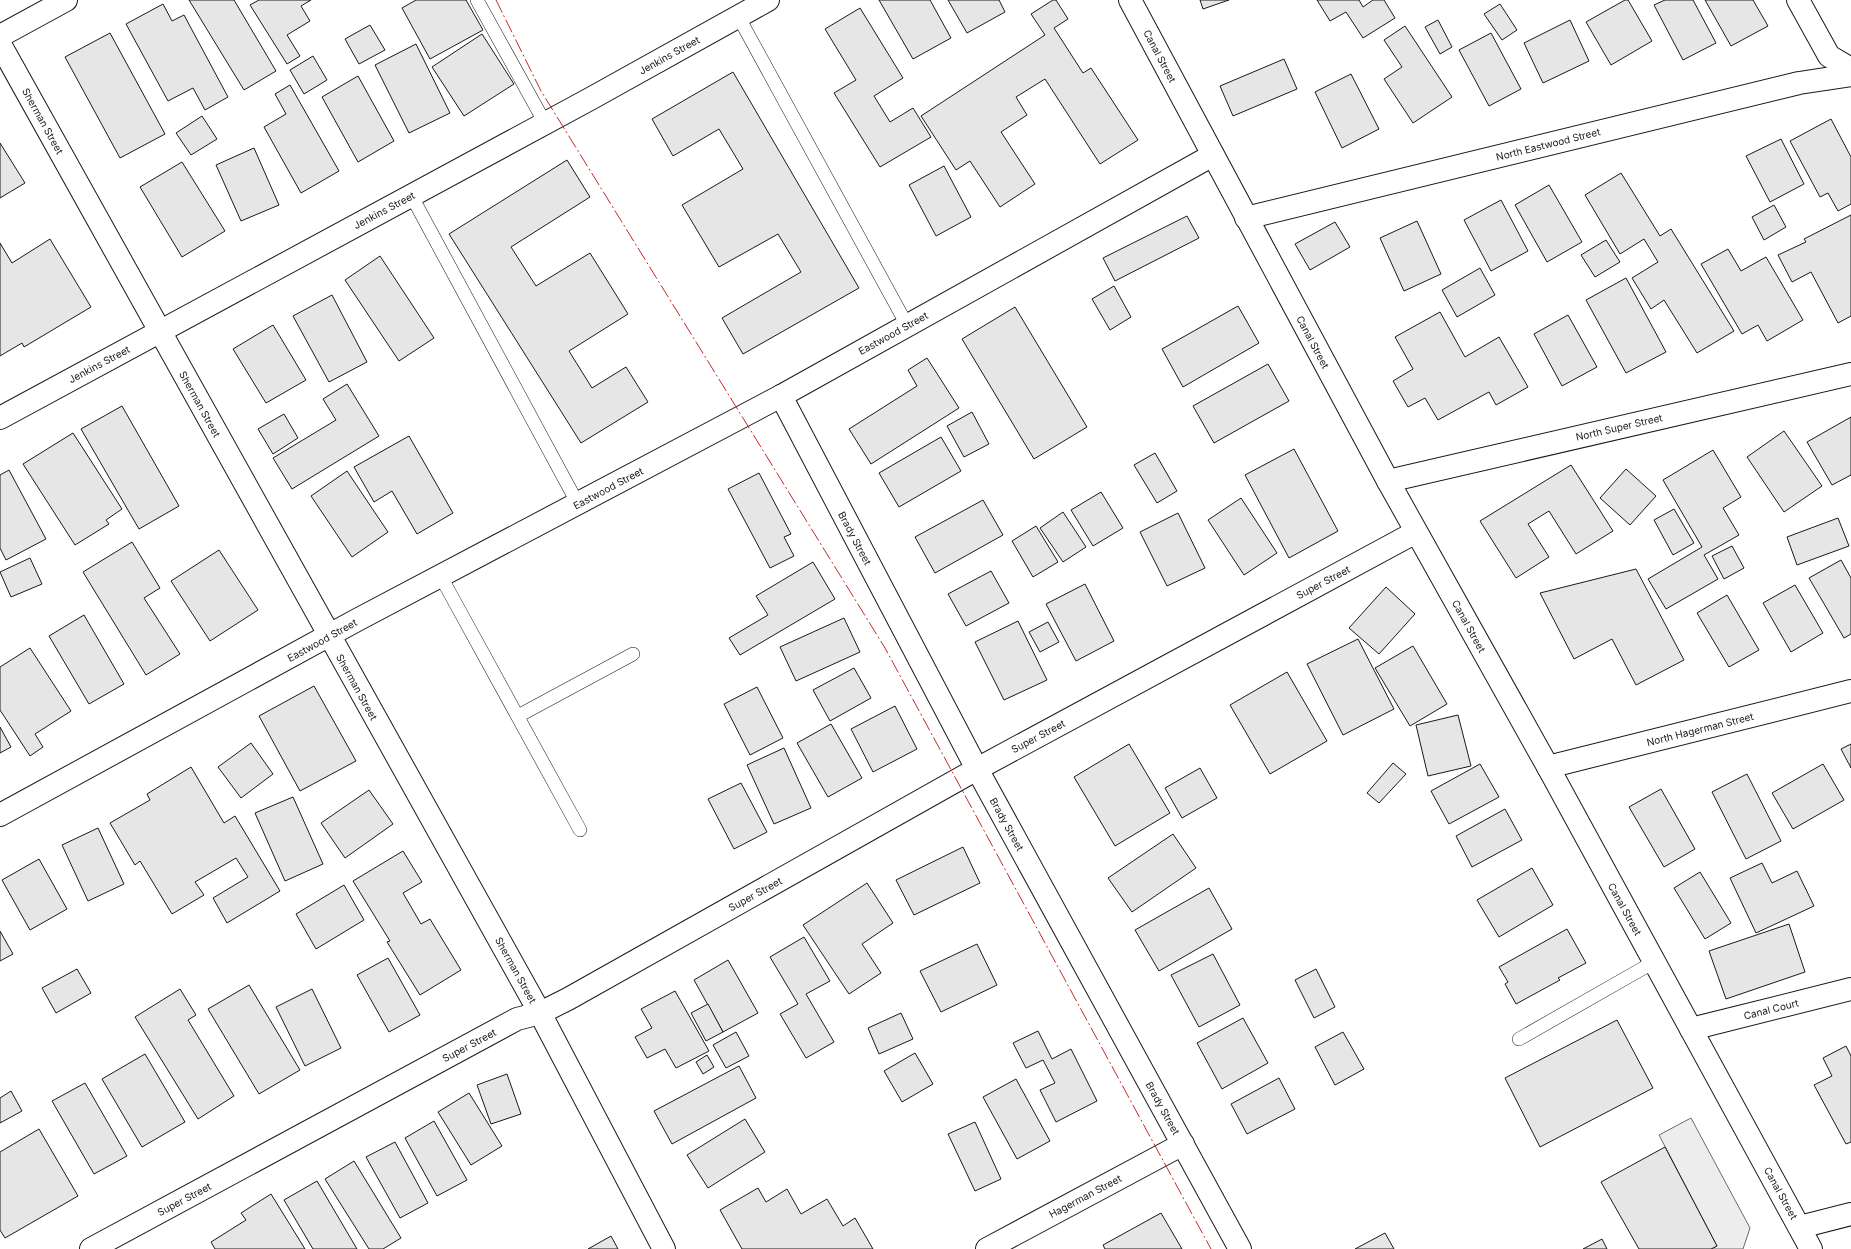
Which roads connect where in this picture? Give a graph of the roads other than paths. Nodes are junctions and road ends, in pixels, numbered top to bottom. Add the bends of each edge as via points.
1 (66, 0) edge
2 (478, 0) edge
3 (768, 0) edge
4 (1130, 0) edge
5 (1798, 0) edge
6 (738, 16) junction
7 (0, 36) edge
8 (0, 44) edge
9 (1851, 69) edge
10 (1851, 75) edge
11 (545, 123) junction
12 (1213, 155) junction
13 (411, 195) junction
14 (1246, 218) junction
15 (907, 325) junction
16 (159, 332) junction
17 (1851, 374) edge
18 (781, 396) junction
19 (0, 418) edge
20 (1388, 481) junction
21 (578, 504) junction
22 (1416, 532) junction
23 (441, 577) junction
24 (329, 636) junction
25 (633, 654) dead end
26 (1851, 691) edge
27 (518, 716) junction
28 (1548, 767) junction
29 (977, 769) junction
30 (0, 815) edge
31 (580, 830) dead end
32 (1654, 962) junction
33 (1851, 989) edge
34 (540, 1013) junction
35 (1691, 1029) junction
36 (1519, 1039) dead end
37 (1183, 1144) junction
38 (1851, 1214) edge
39 (1800, 1227) junction
40 (91, 1249) edge
41 (664, 1249) edge
42 (987, 1249) edge
43 (1240, 1249) edge
44 (1811, 1249) edge

1 - 7 street
2 - 11 lane
3 - 6 street, Jenkins Street
4 - 12 street, Canal Street
5 - 9 street via 1829,56
6 - 11 street, Jenkins Street
6 - 15 lane
8 - 16 street, Sherman Street
10 - 14 street, North Eastwood Street via 1799,83
11 - 13 street, Jenkins Street
12 - 14 street, Canal Street
12 - 15 street, Eastwood Street
13 - 16 street, Jenkins Street
13 - 21 lane
14 - 20 street, Canal Street
15 - 18 street, Eastwood Street
16 - 19 street, Jenkins Street
16 - 24 street, Sherman Street
17 - 20 street, North Super Street
18 - 21 street, Eastwood Street
18 - 29 street, Brady Street
20 - 22 street, Canal Street
21 - 23 street, Eastwood Street
22 - 28 street, Canal Street
22 - 29 street, Super Street
23 - 24 street, Eastwood Street
23 - 27 lane
24 - 30 street, Eastwood Street
24 - 34 street, Sherman Street
25 - 27 lane
26 - 28 street, North Hagerman Street
27 - 31 lane
28 - 32 street, Canal Street
29 - 34 street, Super Street
29 - 37 street, Brady Street
32 - 35 street, Canal Street
32 - 36 lane
33 - 35 street, Canal Court
34 - 40 street, Super Street via 517,1019
34 - 41 street, Sherman Street
35 - 39 street, Canal Street
37 - 42 street, Hagerman Street
37 - 43 street, Brady Street
38 - 39 street
39 - 44 street, Canal Street

